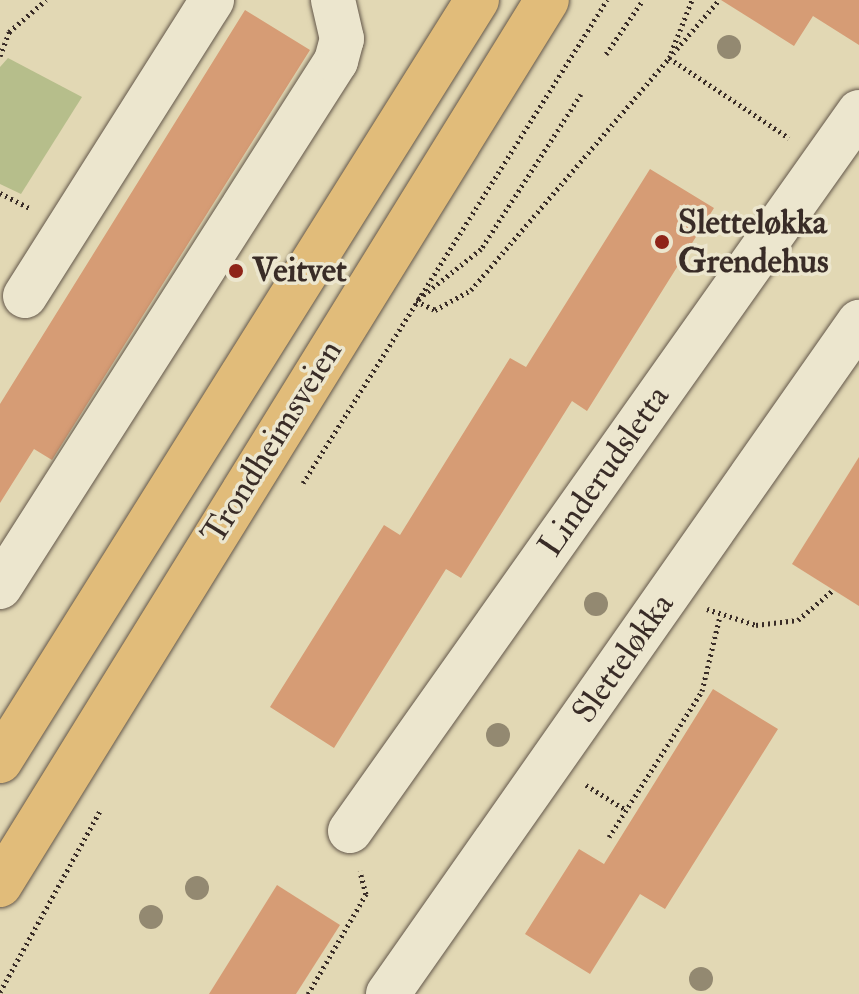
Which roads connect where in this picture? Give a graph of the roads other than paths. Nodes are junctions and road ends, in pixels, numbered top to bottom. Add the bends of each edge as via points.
1 (212, 0) edge
2 (333, 0) edge
3 (477, 0) edge
4 (547, 0) edge
5 (454, 19) edge
6 (859, 112) edge
7 (25, 296) dead end
8 (859, 322) edge
9 (3, 576) edge
10 (0, 761) edge
11 (350, 831) road end
12 (0, 885) edge
13 (388, 994) edge

1 - 7 street
2 - 9 street via 342,39 336,61
3 - 5 highway, Trondheimsveien
4 - 12 highway, Trondheimsveien
5 - 10 highway, Trondheimsveien
6 - 11 street, Linderudsletta
8 - 13 street, Sletteløkka

